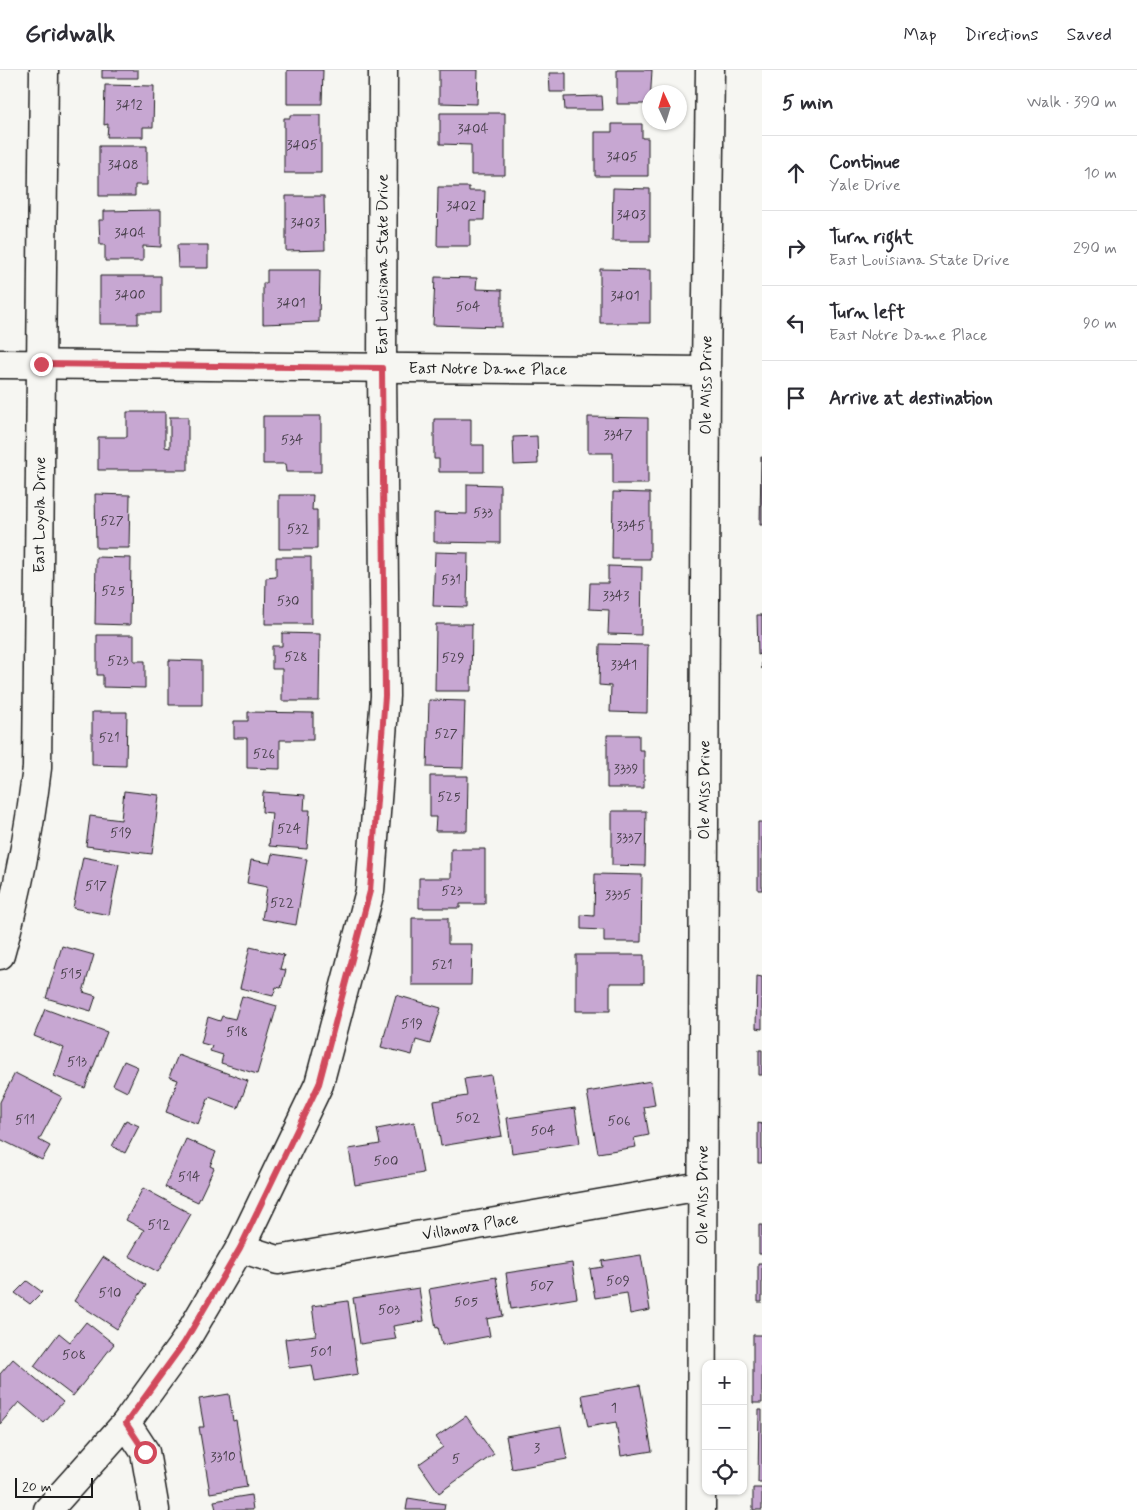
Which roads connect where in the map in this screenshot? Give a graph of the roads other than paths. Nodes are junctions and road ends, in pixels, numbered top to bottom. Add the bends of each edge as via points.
1 (44, 70) edge
2 (383, 70) edge
3 (710, 70) edge
4 (0, 364) edge
5 (41, 364) junction
6 (382, 368) junction
7 (706, 371) junction
8 (0, 956) edge
9 (701, 1186) junction
10 (240, 1248) junction
11 (126, 1423) junction
12 (48, 1510) edge
13 (155, 1510) edge
14 (701, 1510) edge

1 - 5 street, East Loyola Drive
2 - 6 street, East Louisiana State Drive
3 - 7 street, Ole Miss Drive
4 - 5 street, East Notre Dame Place
5 - 6 street, East Notre Dame Place
5 - 8 street, East Loyola Drive via 37,768 29,835
6 - 7 street, East Notre Dame Place
6 - 10 street, East Louisiana State Drive via 385,696 370,891 319,1084
7 - 9 street, Ole Miss Drive
9 - 10 street, Villanova Place via 278,1260
9 - 14 street, Ole Miss Drive
10 - 11 street, East Louisiana State Drive via 184,1343
11 - 12 street, East Louisiana State Drive
11 - 13 street via 145,1452

